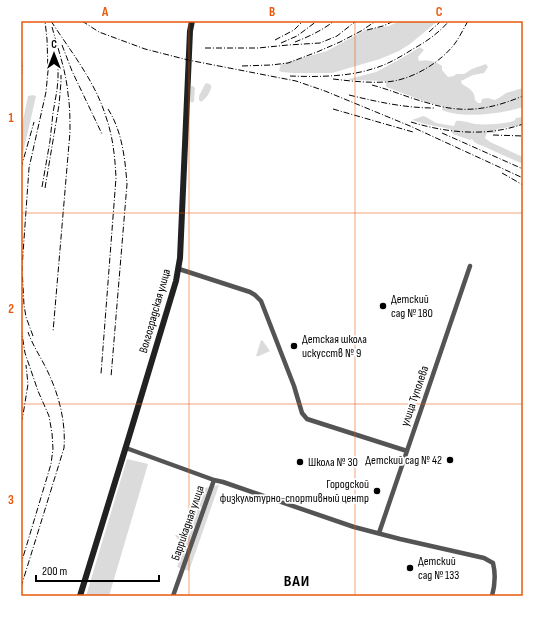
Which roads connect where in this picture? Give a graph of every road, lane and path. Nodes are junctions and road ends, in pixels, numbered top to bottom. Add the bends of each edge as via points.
1 (192, 21) edge
2 (470, 266) dead end
3 (179, 269) junction
4 (126, 448) junction
5 (407, 451) junction
6 (214, 480) junction
7 (379, 533) junction
8 (80, 596) edge
9 (173, 596) edge
10 (492, 596) edge

1 - 3 main road, Волгоградская улица
2 - 5 street, улица Туполева
3 - 4 main road, Волгоградская улица
3 - 5 street via 250,292 261,301 302,413 307,419
4 - 6 street
4 - 8 main road, Волгоградская улица
5 - 7 street, улица Туполева
6 - 7 street
6 - 9 street, Баррикадная улица
7 - 10 street via 484,558 493,564 495,572

